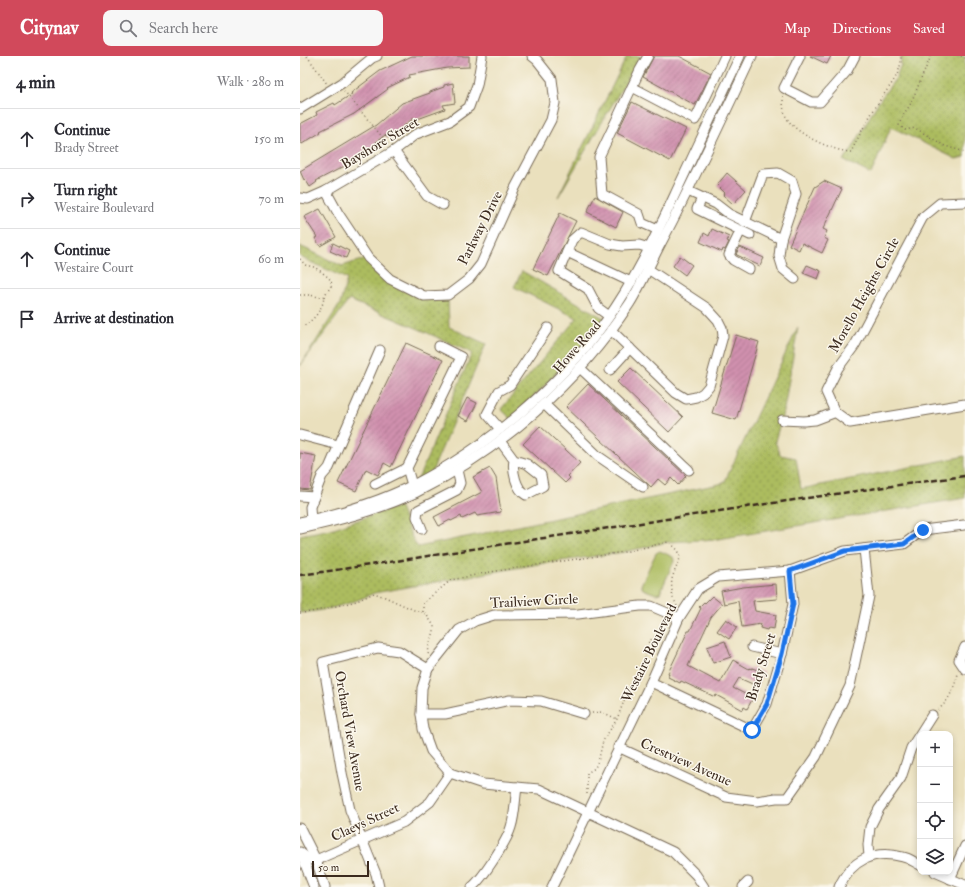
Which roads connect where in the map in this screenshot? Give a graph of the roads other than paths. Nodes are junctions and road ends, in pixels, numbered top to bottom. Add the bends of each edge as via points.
1 (377, 56) edge
2 (482, 56) edge
3 (648, 56) edge
4 (725, 56) edge
5 (740, 56) edge
6 (752, 56) edge
7 (800, 56) edge
8 (854, 56) edge
9 (536, 57) edge
10 (632, 87) junction
11 (300, 109) edge
12 (394, 152) junction
13 (688, 191) junction
14 (326, 192) junction
15 (300, 198) edge
16 (965, 202) edge
17 (443, 205) dead end
18 (743, 226) junction
19 (658, 230) junction
20 (750, 234) dead end
21 (781, 239) junction
22 (649, 248) junction
23 (567, 252) junction
24 (648, 269) junction
25 (749, 269) dead end
26 (795, 279) dead end
27 (631, 282) junction
28 (609, 316) junction
29 (548, 328) dead end
30 (611, 330) junction
31 (439, 346) dead end
32 (630, 348) junction
33 (380, 350) dead end
34 (580, 368) junction
35 (610, 370) dead end
36 (544, 404) junction
37 (965, 404) edge
38 (836, 412) junction
39 (782, 420) dead end
40 (500, 429) junction
41 (300, 435) edge
42 (500, 441) junction
43 (338, 445) junction
44 (514, 460) dead end
45 (407, 468) junction
46 (457, 470) junction
47 (689, 470) dead end
48 (375, 484) dead end
49 (412, 485) junction
50 (643, 487) dead end
51 (300, 496) edge
52 (314, 497) junction
53 (311, 520) junction
54 (300, 522) edge
55 (964, 525) dead end
56 (300, 529) edge
57 (422, 529) dead end
58 (864, 549) junction
59 (790, 571) junction
60 (675, 617) junction
61 (752, 646) dead end
62 (965, 648) edge
63 (782, 654) junction
64 (428, 669) junction
65 (965, 669) edge
66 (651, 682) junction
67 (421, 714) junction
68 (584, 714) road end
69 (932, 715) road end
70 (618, 747) junction
71 (450, 773) junction
72 (517, 787) junction
73 (588, 812) junction
74 (300, 828) edge
75 (362, 840) junction
76 (965, 846) edge
77 (300, 851) edge
78 (869, 856) junction
79 (316, 860) junction
80 (917, 864) edge
81 (941, 875) edge
82 (950, 879) junction
83 (965, 885) edge
84 (314, 887) edge
85 (325, 887) edge
86 (378, 887) edge
87 (472, 887) edge
88 (552, 887) edge
89 (704, 887) edge
90 (839, 887) edge

1 - 11 street
2 - 12 street, Bayshore Street via 477,85 469,107 450,121 416,134
3 - 10 street
4 - 10 street via 695,120
5 - 19 street, Howe Road
6 - 13 street, Howe Road
7 - 8 street via 784,88 811,102 820,102 847,71
9 - 14 street, Parkway Drive via 552,79 554,103 551,120 515,188 481,264 469,279 448,295 424,296 390,279 368,258
10 - 19 street via 599,157 602,194 639,214 642,222
12 - 14 street, Bayshore Street
12 - 17 street via 427,196
13 - 18 street via 716,204
13 - 24 street, Howe Road
14 - 15 street, Bayshore Street via 308,199
16 - 38 street, Morello Heights Circle via 940,204 923,217 855,344 838,368 826,392
18 - 20 street
18 - 21 street
18 - 21 street via 763,174 778,173 792,181 796,194
18 - 25 street via 729,255
19 - 22 street, Howe Road
21 - 26 street via 780,256 783,269
22 - 23 street via 610,244 581,232 572,240
22 - 27 street, Howe Road
23 - 27 street
23 - 28 street via 559,271 588,289 598,308
24 - 30 street, Howe Road
24 - 32 street via 707,308 718,320 723,336 709,386 696,397 686,399 676,393
27 - 28 street, Howe Road
28 - 40 street, Howe Road via 584,350 557,379
29 - 40 street via 510,385 499,391 487,414
30 - 32 street
30 - 34 street, Howe Road
31 - 45 street via 461,357
32 - 35 street
33 - 43 street
34 - 36 street, Howe Road
34 - 47 street
36 - 42 street, Howe Road
36 - 50 street via 598,456
37 - 38 street, Morello Heights Circle via 850,423
38 - 39 street via 815,420
40 - 49 street, Howe Road via 469,453
41 - 43 street
42 - 44 street
42 - 46 street, Howe Road
43 - 52 street
45 - 48 street
45 - 49 street
46 - 56 street, Howe Road via 396,501 321,525
46 - 57 street via 460,483 457,490 418,510 417,517
49 - 53 street, Howe Road via 371,502
51 - 52 street
52 - 53 street via 310,506
53 - 54 street, Howe Road
55 - 58 street, Westaire Boulevard via 923,530 904,544
58 - 59 street, Westaire Boulevard via 845,551
58 - 70 street, Crestview Avenue via 869,596 850,686 816,757 787,798 757,801 726,797
59 - 60 street, Westaire Boulevard via 718,577 698,589
59 - 63 street, Brady Street via 793,604
60 - 64 street, Trailview Circle via 651,606 578,614 494,615 459,630
60 - 66 street, Westaire Boulevard
61 - 63 street
62 - 65 street via 959,660
63 - 66 street, Brady Street via 767,704 752,730
64 - 67 street, Trailview Circle via 422,688
64 - 75 street, Orchard View Avenue via 399,651 378,648 323,662 350,810
66 - 70 street, Westaire Boulevard
67 - 68 street via 445,714 510,700 540,701
67 - 71 street, Trailview Circle via 431,751
69 - 78 street via 911,748 901,778 870,827
70 - 73 street, Westaire Boulevard
71 - 72 street via 483,784
71 - 75 street, Claeys Street via 430,802 404,822
72 - 73 street via 539,789
72 - 87 street via 511,828 490,864
73 - 88 street, Westaire Boulevard
73 - 89 street via 673,852
74 - 79 street
75 - 79 street, Claeys Street
75 - 86 street, Orchard View Avenue via 376,874
76 - 82 street
77 - 79 street via 308,859
77 - 84 street
78 - 80 street via 887,854 904,857
78 - 90 street via 844,876
79 - 85 street
81 - 82 street
82 - 83 street

